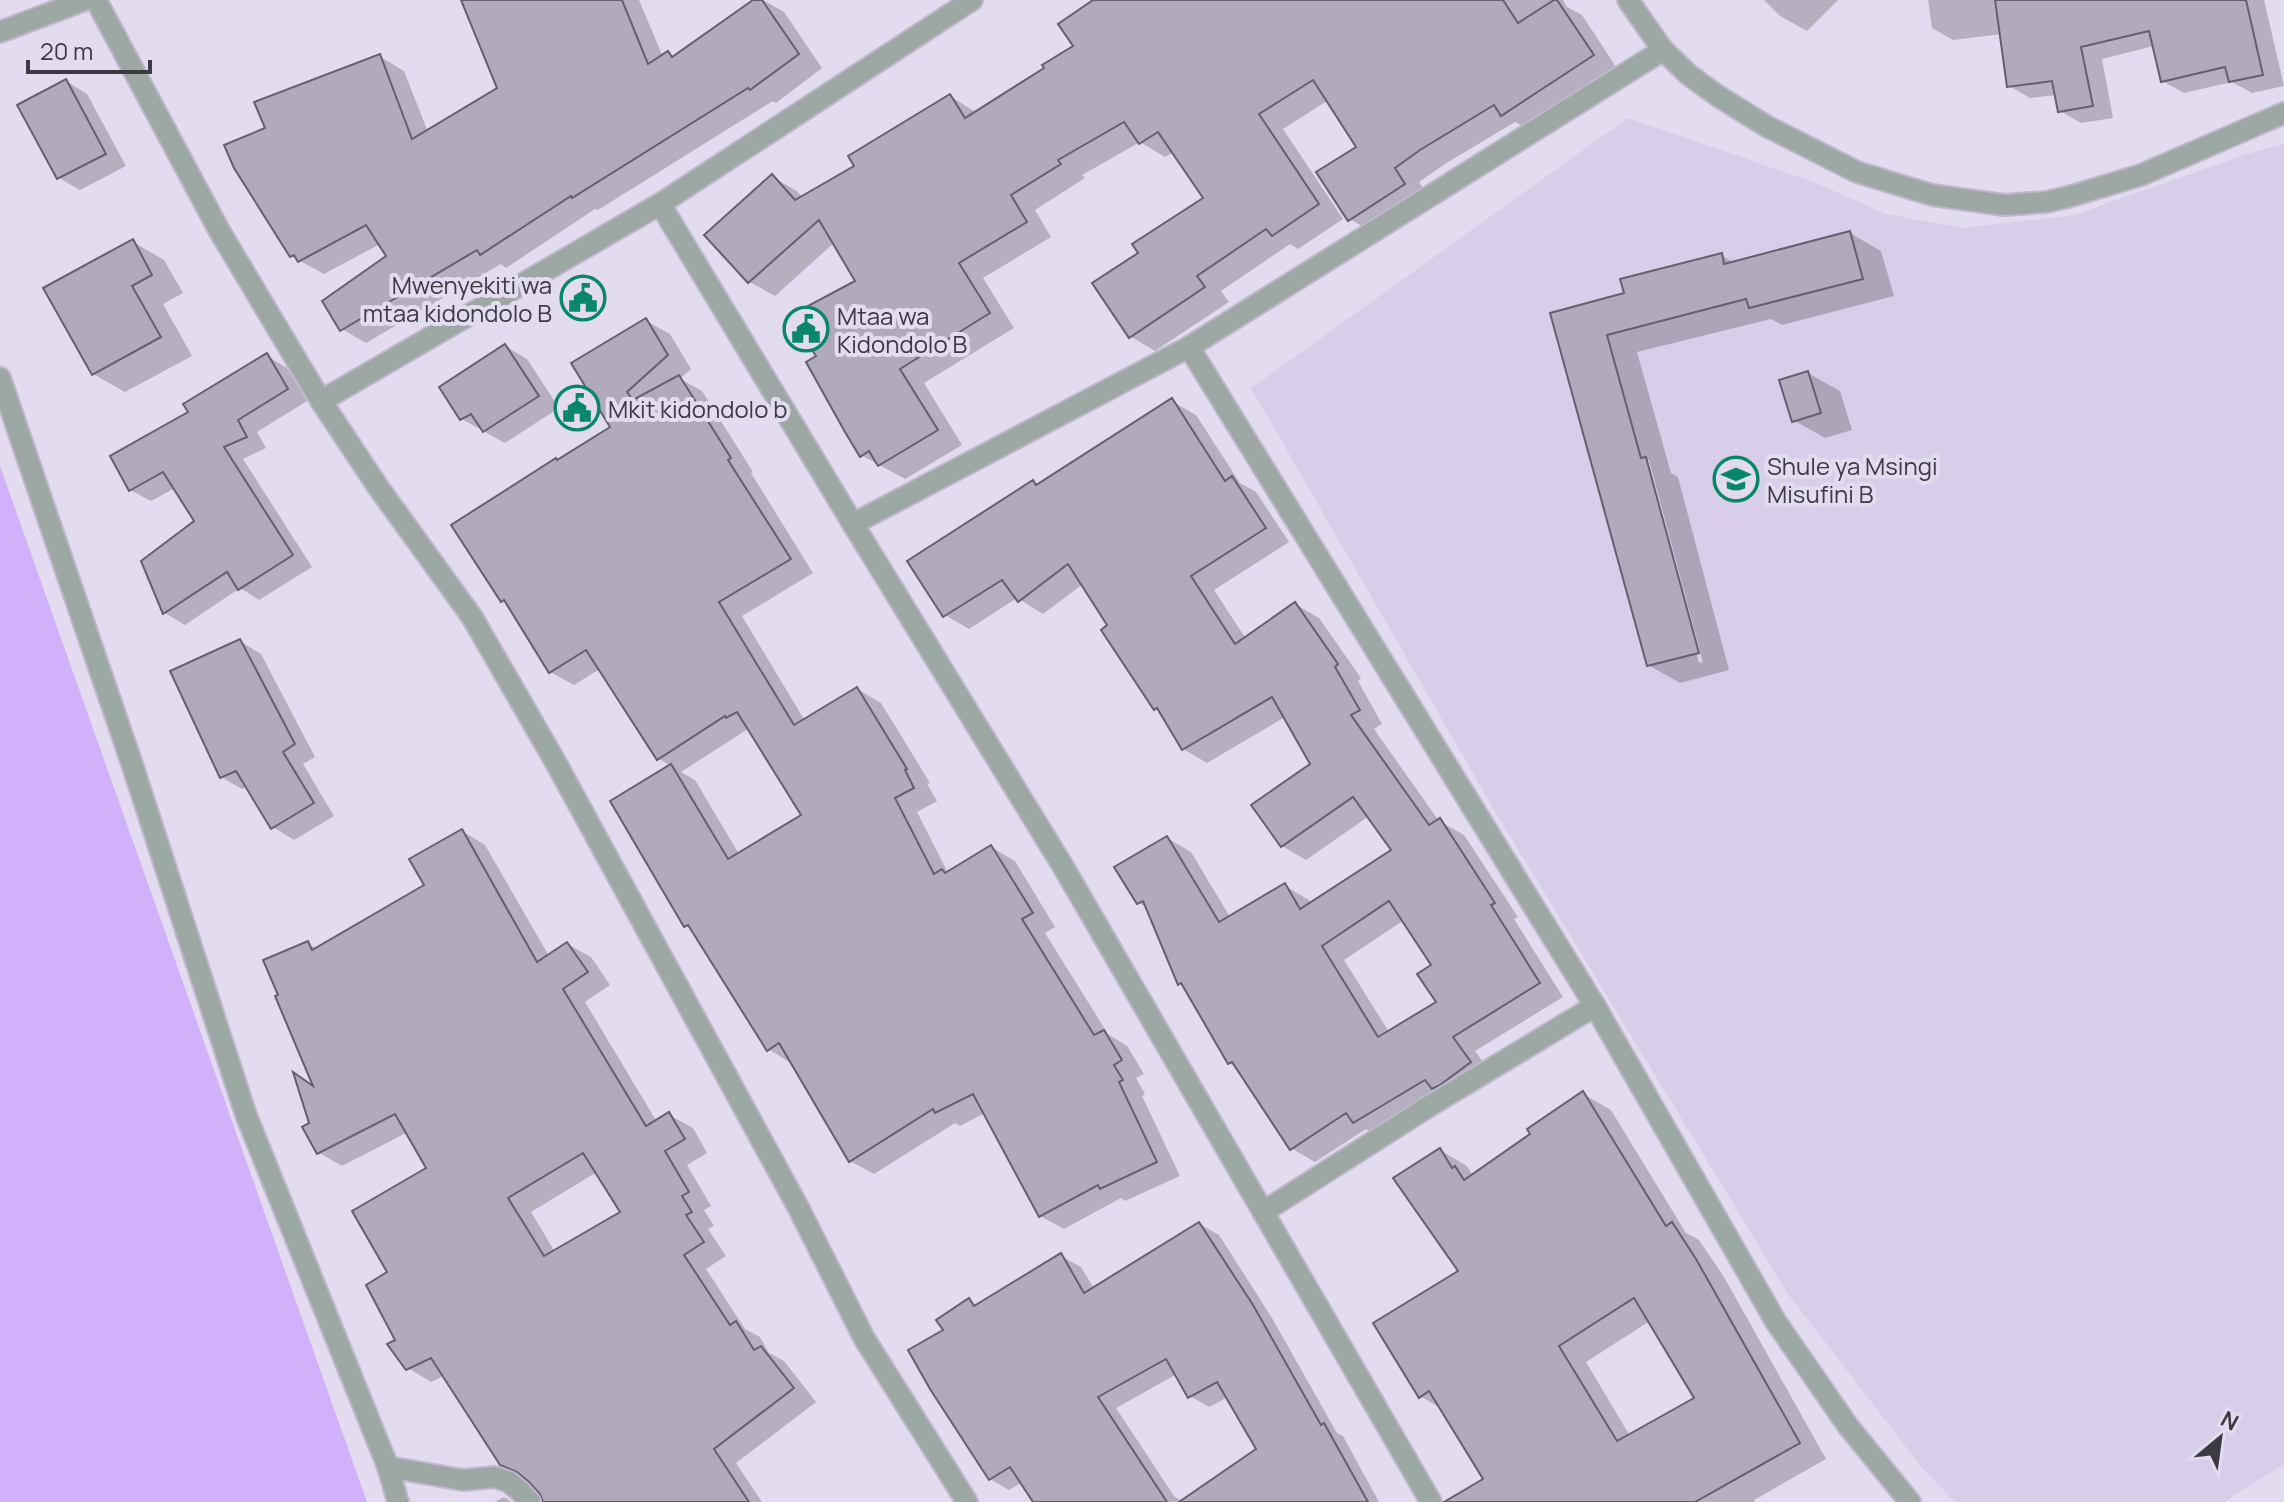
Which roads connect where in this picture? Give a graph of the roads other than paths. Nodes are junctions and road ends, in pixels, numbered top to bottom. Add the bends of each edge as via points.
1 (85, 0) edge
2 (96, 0) edge
3 (972, 0) edge
4 (1628, 0) edge
5 (0, 32) edge
6 (1663, 50) junction
7 (2284, 113) edge
8 (660, 204) junction
9 (1189, 347) junction
10 (0, 378) edge
11 (321, 401) junction
12 (853, 524) junction
13 (1595, 1006) junction
14 (1263, 1212) junction
15 (388, 1467) junction
16 (398, 1502) edge
17 (530, 1502) edge
18 (967, 1502) edge
19 (1431, 1502) edge
20 (1910, 1502) edge

1 - 5 street
2 - 11 street via 220,232
3 - 8 street
4 - 6 street
6 - 7 street via 1718,96 1857,172 1932,195 2004,205 2046,202 2141,175
6 - 9 street
8 - 11 street
8 - 12 street
9 - 12 street
9 - 13 street
10 - 15 street via 246,1115
11 - 18 street via 472,617 632,900 864,1338
12 - 14 street via 1064,868
13 - 14 street
13 - 20 street via 1776,1322 1848,1426
14 - 19 street
15 - 16 street
15 - 17 street via 463,1480 495,1477 509,1482

